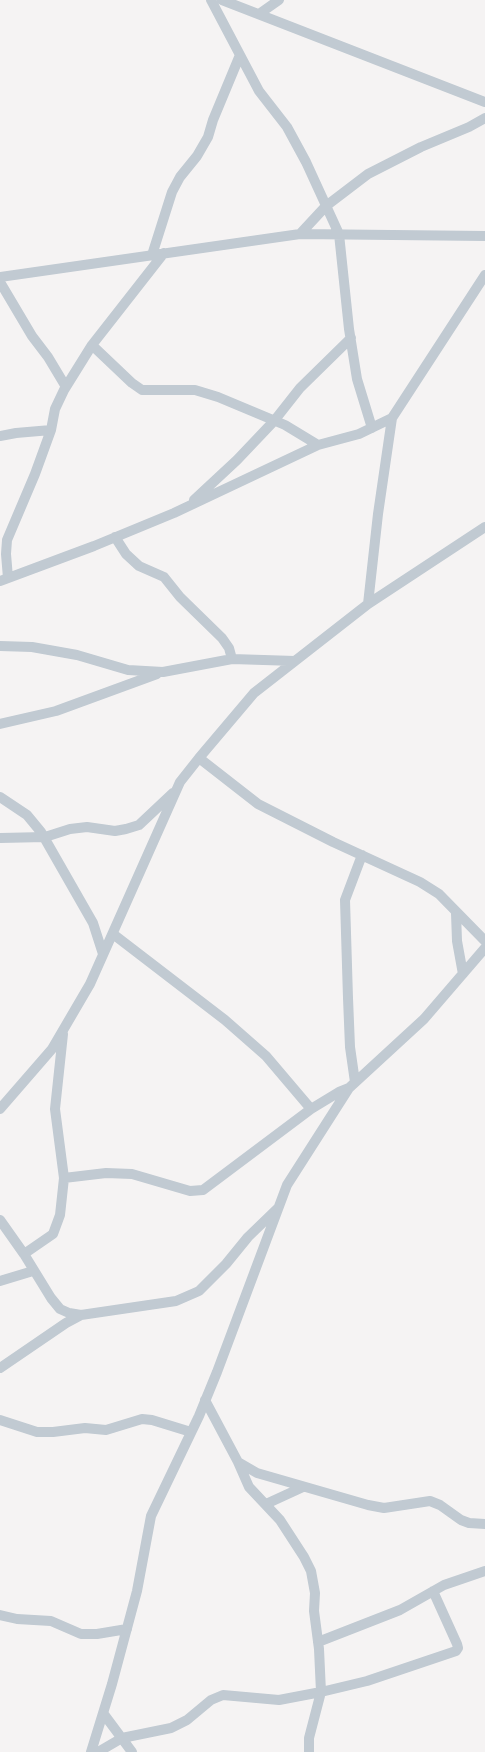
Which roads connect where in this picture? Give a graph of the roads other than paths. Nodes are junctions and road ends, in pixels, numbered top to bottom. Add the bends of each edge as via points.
1 (211, 0) edge
2 (222, 0) edge
3 (279, 0) edge
4 (259, 14) junction
5 (240, 55) junction
6 (485, 102) edge
7 (485, 118) edge
8 (326, 206) junction
9 (300, 234) junction
10 (339, 234) junction
11 (485, 236) edge
12 (164, 253) junction
13 (152, 255) junction
14 (485, 275) edge
15 (0, 277) edge
16 (0, 282) edge
17 (351, 338) junction
18 (92, 345) junction
19 (66, 387) junction
20 (392, 418) junction
21 (274, 420) junction
22 (372, 428) junction
23 (51, 430) junction
24 (0, 436) edge
25 (318, 445) junction
26 (185, 508) junction
27 (485, 527) edge
28 (115, 537) junction
29 (4, 579) edge
30 (368, 604) junction
31 (0, 646) edge
32 (232, 659) junction
33 (294, 661) junction
34 (163, 672) junction
35 (0, 724) edge
36 (199, 758) junction
37 (176, 790) junction
38 (0, 797) edge
39 (0, 838) edge
40 (45, 838) junction
41 (362, 855) junction
42 (456, 913) junction
43 (113, 934) junction
44 (485, 941) edge
45 (485, 948) edge
46 (104, 954) junction
47 (463, 974) junction
48 (63, 1030) junction
49 (352, 1085) junction
50 (0, 1109) edge
51 (311, 1109) junction
52 (64, 1178) junction
53 (280, 1207) junction
54 (0, 1220) edge
55 (24, 1254) junction
56 (33, 1271) junction
57 (0, 1281) edge
58 (81, 1315) junction
59 (0, 1368) edge
60 (205, 1400) junction
61 (0, 1420) edge
62 (191, 1432) junction
63 (238, 1462) junction
64 (303, 1486) junction
65 (266, 1504) junction
66 (485, 1524) edge
67 (485, 1571) edge
68 (433, 1591) junction
69 (0, 1615) edge
70 (127, 1629) junction
71 (318, 1642) junction
72 (321, 1692) junction
73 (103, 1714) junction
74 (122, 1738) junction
75 (91, 1752) edge
76 (98, 1752) edge
77 (132, 1752) edge
78 (309, 1752) edge

1 - 5 street
2 - 4 street
3 - 4 street
4 - 6 street
5 - 8 street via 259,91 287,127
5 - 13 street via 208,136 172,192
7 - 8 street via 368,174
8 - 9 street
8 - 10 street
9 - 10 street
9 - 12 street
10 - 11 street
10 - 17 street
12 - 13 street
12 - 18 street
13 - 15 street
14 - 20 street
16 - 19 street
17 - 21 street via 300,388
17 - 22 street via 357,379
18 - 19 street
18 - 21 street via 142,390 195,390 218,396
19 - 23 street via 55,409
20 - 22 street
20 - 30 street
21 - 25 street
21 - 26 street via 237,460
22 - 25 street
23 - 24 street
23 - 29 street via 7,540
25 - 26 street
26 - 28 street
27 - 30 street
28 - 29 street
28 - 32 street via 126,554 139,566 164,578 222,638 229,648
30 - 33 street
31 - 34 street via 69,654 128,670
32 - 33 street
32 - 34 street
33 - 36 street via 254,693
34 - 35 street via 56,711
36 - 37 street
36 - 41 street via 258,804
37 - 40 street via 139,824 126,829 70,829
37 - 43 street
38 - 40 street via 27,815
39 - 40 street
40 - 46 street via 93,923
41 - 42 street via 420,882 439,894
41 - 49 street via 345,900
42 - 44 street
42 - 47 street via 457,941
43 - 46 street
43 - 51 street via 243,1035 266,1056
45 - 47 street
46 - 48 street
47 - 49 street via 424,1019
48 - 50 street via 52,1049
48 - 52 street via 56,1108
49 - 51 street
49 - 53 street via 287,1186
51 - 52 street via 203,1190 190,1191 132,1174 106,1173
52 - 55 street via 60,1215 55,1231
53 - 58 street via 248,1237 199,1291 176,1301
53 - 60 street
54 - 55 street
55 - 56 street
56 - 57 street
56 - 58 street via 60,1309
58 - 59 street
60 - 62 street
60 - 63 street
61 - 62 street via 37,1432 53,1432 85,1428 106,1430 142,1419
62 - 70 street via 151,1516 138,1591
63 - 64 street via 257,1473
63 - 65 street via 249,1486
64 - 65 street
64 - 66 street via 350,1501 384,1508 430,1501 461,1520
65 - 71 street via 284,1526 311,1571
67 - 68 street
68 - 71 street via 400,1610
68 - 72 street via 457,1644 456,1651 367,1681
69 - 70 street via 51,1621 81,1634
70 - 73 street
71 - 72 street
72 - 74 street via 279,1700 223,1695 211,1700 187,1720 171,1728
72 - 78 street via 309,1738
73 - 74 street
73 - 75 street
74 - 76 street
74 - 77 street

